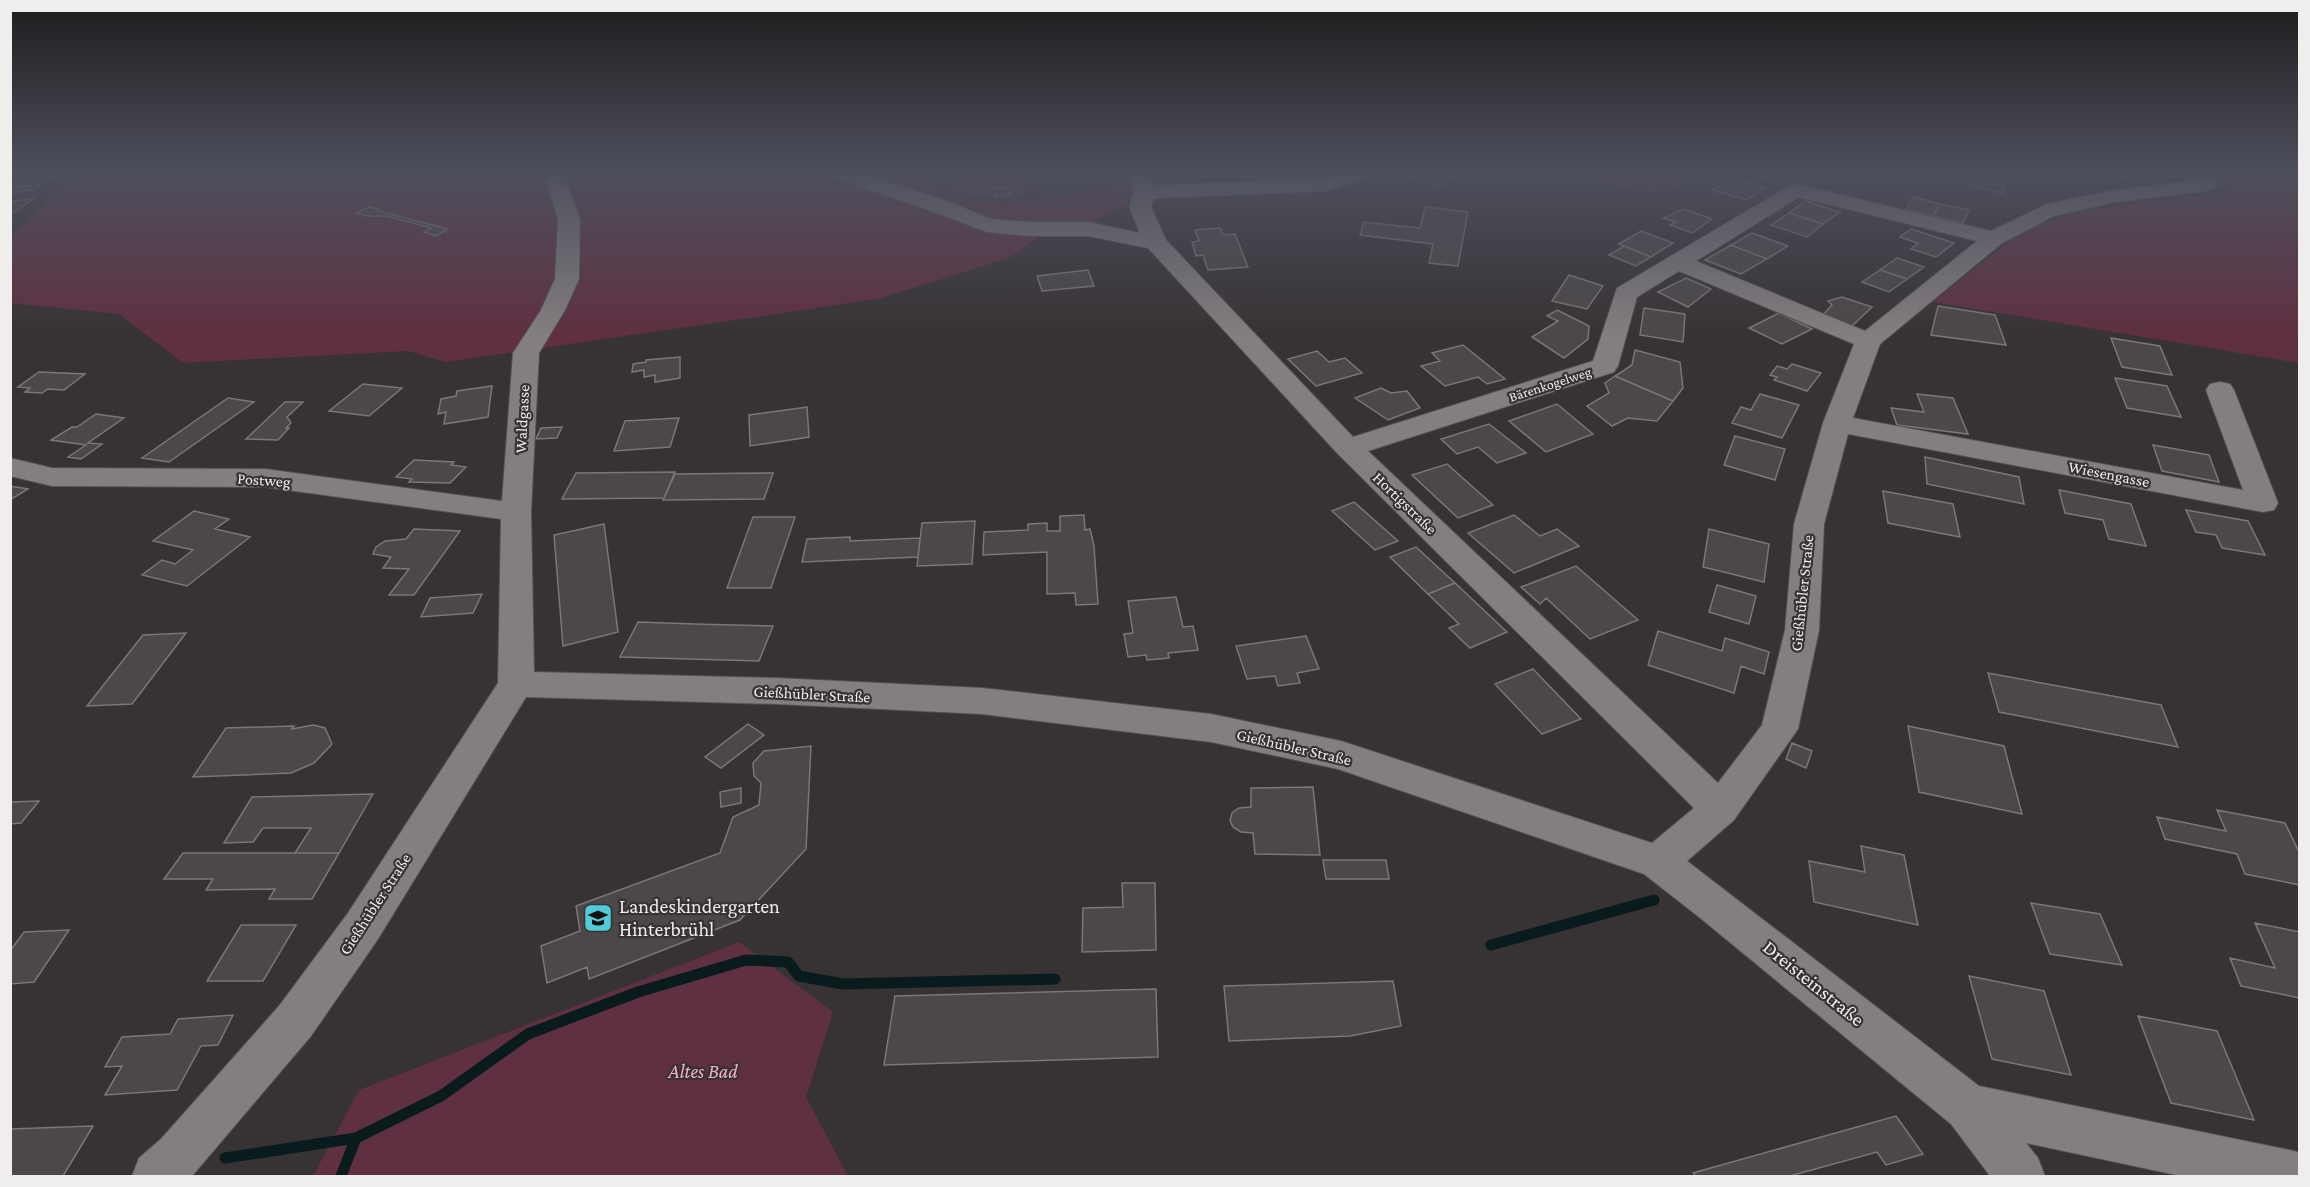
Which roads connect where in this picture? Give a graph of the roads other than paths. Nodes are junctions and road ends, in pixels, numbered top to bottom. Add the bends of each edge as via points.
1 (569, 225) edge
2 (991, 225) edge
3 (1093, 225) edge
4 (1151, 225) edge
5 (1737, 225) edge
6 (1942, 225) edge
7 (2019, 225) edge
8 (1088, 229) junction
9 (1994, 238) junction
10 (1156, 243) junction
11 (1677, 261) junction
12 (1868, 341) junction
13 (2220, 390) dead end
14 (1837, 423) junction
15 (1348, 448) junction
16 (10, 467) edge
17 (516, 512) junction
18 (516, 684) junction
19 (1720, 809) junction
20 (1658, 862) junction
21 (1968, 1107) junction
22 (157, 1176) edge
23 (2020, 1176) edge
24 (2294, 1176) edge

1 - 17 street, Waldgasse via 567,279 526,353
2 - 8 street
3 - 8 street
4 - 10 street, Hortigstraße
5 - 11 street, Bärenkogelweg
6 - 9 street, Bärenkogelweg
7 - 9 street
8 - 10 street
9 - 12 street
10 - 15 street, Hortigstraße
11 - 12 street
11 - 15 street, Bärenkogelweg via 1626,293 1605,366
12 - 14 street, Gießhübler Straße
13 - 14 street, Wiesengasse via 2263,503
14 - 19 street, Gießhübler Straße via 1809,524 1802,630 1780,729
15 - 19 street, Hortigstraße
16 - 17 street, Postweg via 52,477 265,478
17 - 18 street, Waldgasse
18 - 20 street, Gießhübler Straße via 982,701 1211,728 1341,756
18 - 22 street, Gießhübler Straße via 363,926 295,1021
19 - 20 street, Gießhübler Straße
20 - 21 street, Dreisteinstraße
21 - 23 street, Dreisteinstraße
21 - 24 street, Dreisteinstraße

